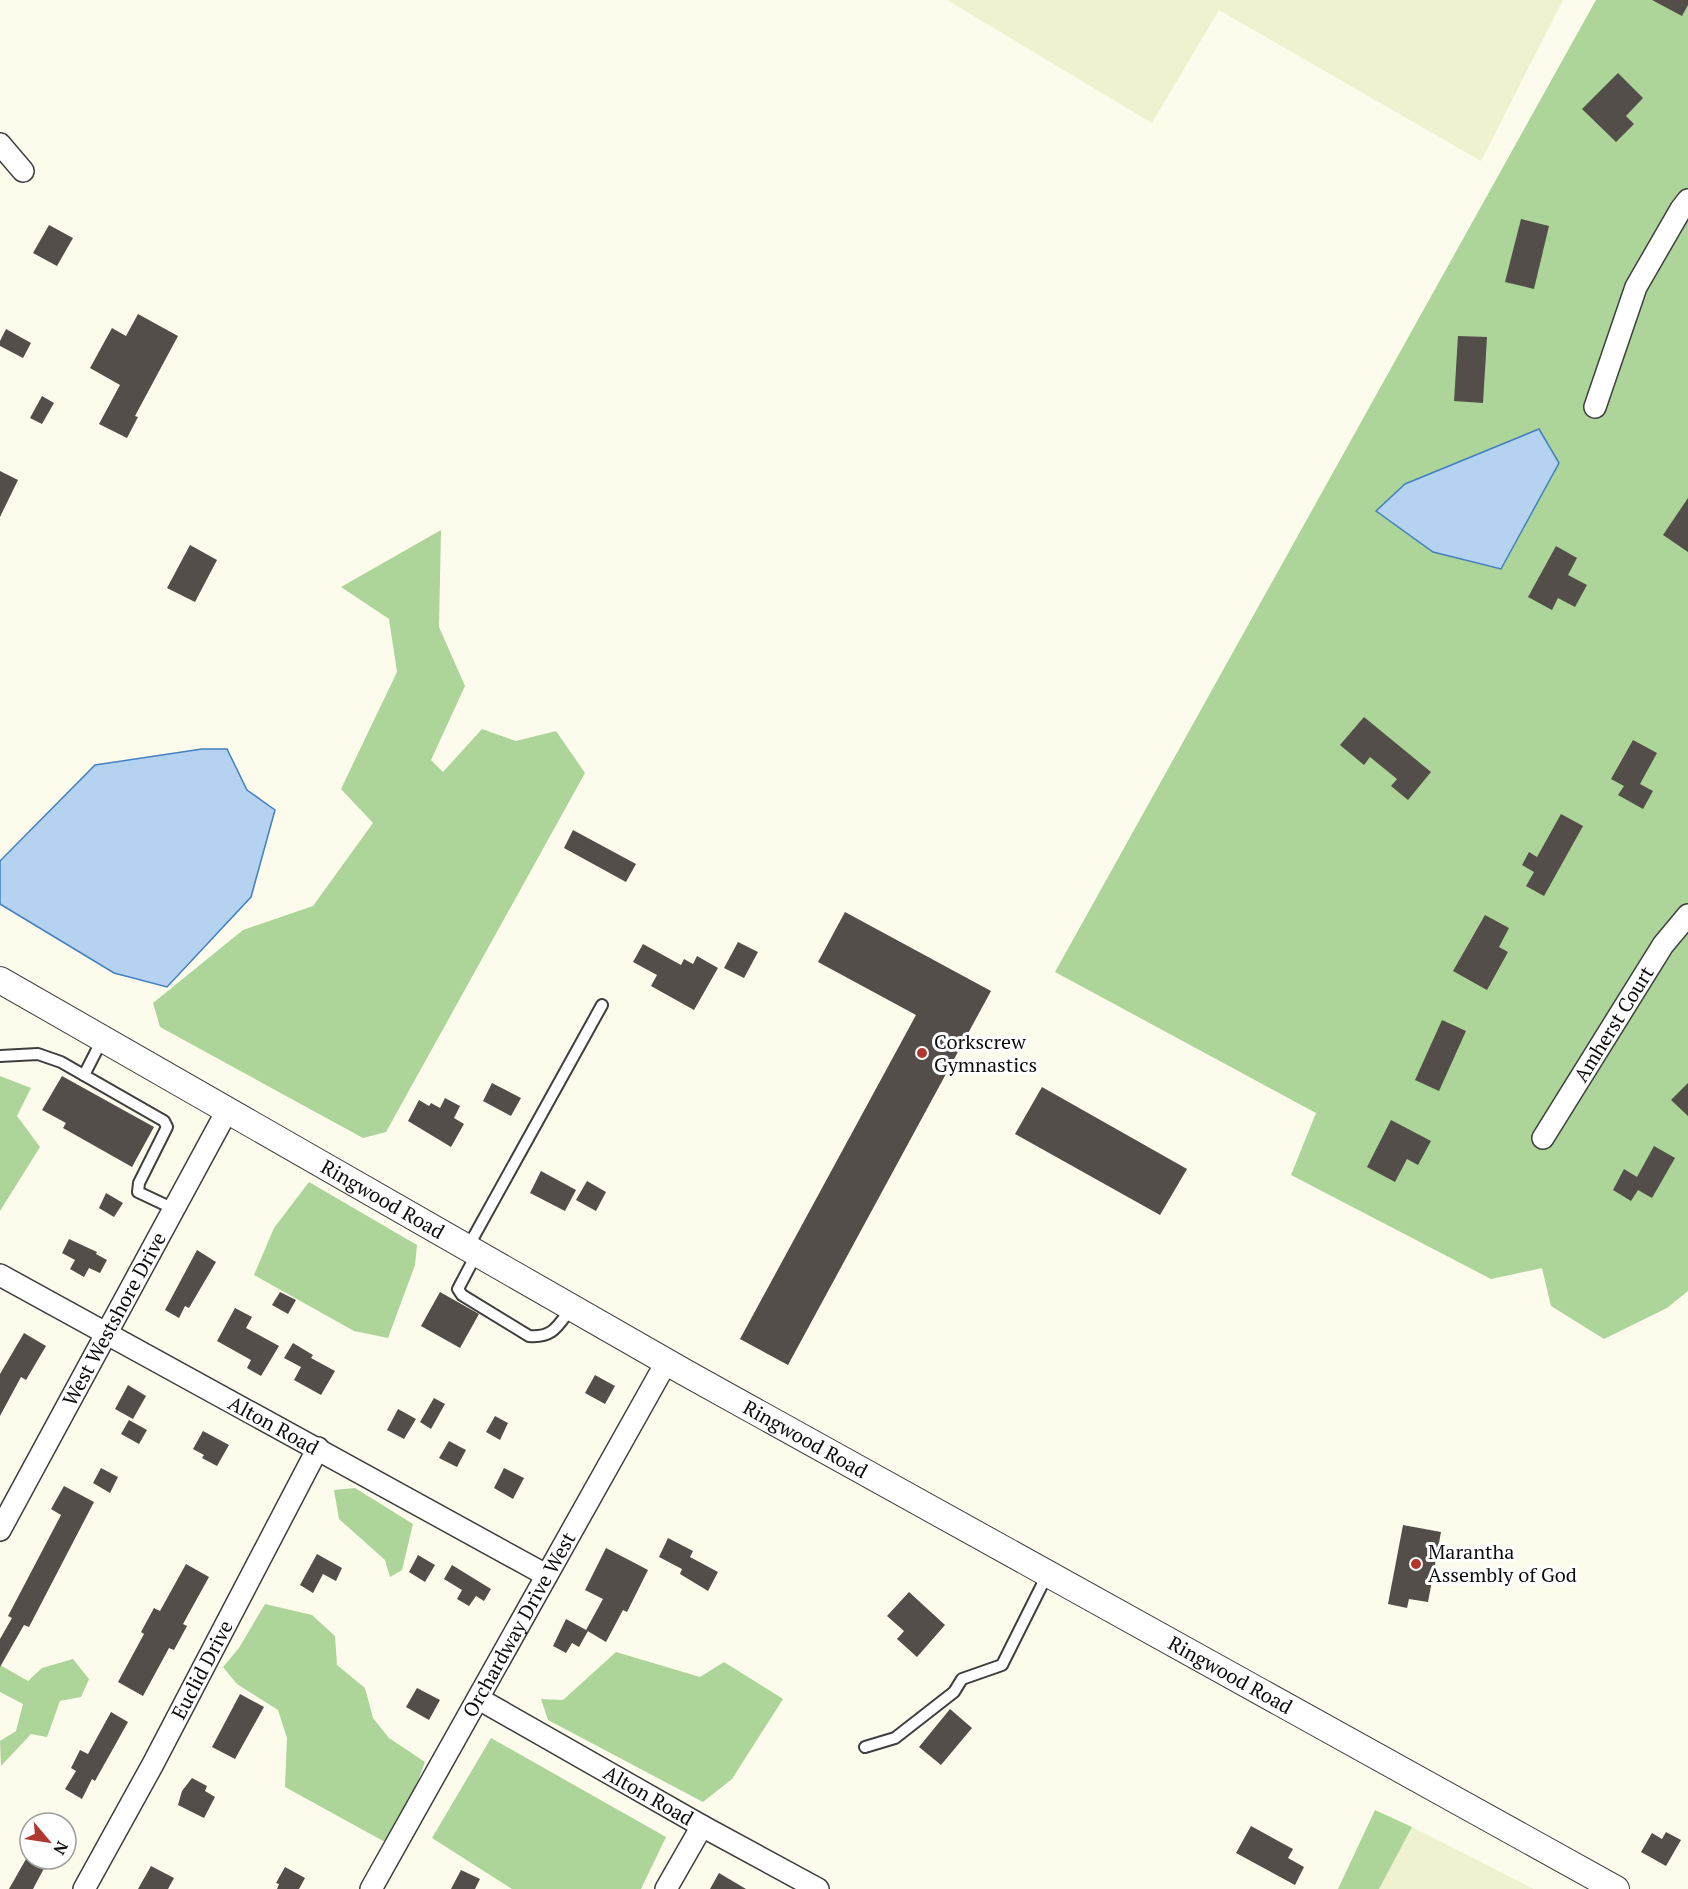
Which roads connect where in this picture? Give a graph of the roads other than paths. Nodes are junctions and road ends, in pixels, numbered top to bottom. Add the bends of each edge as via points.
1 (0, 144) edge
2 (23, 171) dead end
3 (1688, 200) edge
4 (1595, 407) dead end
5 (1688, 915) edge
6 (0, 980) edge
7 (602, 1005) dead end
8 (103, 1038) junction
9 (0, 1056) edge
10 (84, 1075) junction
11 (228, 1109) junction
12 (1543, 1138) dead end
13 (174, 1209) junction
14 (473, 1250) junction
15 (0, 1275) edge
16 (572, 1307) junction
17 (105, 1332) junction
18 (667, 1361) junction
19 (318, 1448) junction
20 (0, 1530) edge
21 (1048, 1573) junction
22 (546, 1575) junction
23 (479, 1699) junction
24 (865, 1747) dead end
25 (702, 1826) junction
26 (84, 1889) edge
27 (371, 1889) edge
28 (666, 1889) edge
29 (818, 1889) edge
30 (1616, 1889) edge

1 - 2 street
3 - 4 street via 1636,287
5 - 12 street, Amherst Court via 1663,945
6 - 8 street, Ringwood Road
7 - 14 lane
8 - 10 lane
8 - 11 street, Ringwood Road
9 - 10 lane via 38,1054
10 - 13 lane via 164,1121 167,1127 138,1192
11 - 13 street, West Westshore Drive
11 - 14 street, Ringwood Road
13 - 17 street, West Westshore Drive
14 - 16 street, Ringwood Road
14 - 16 lane via 458,1288 462,1295 529,1336 552,1333
15 - 17 street, Alton Road
16 - 18 street, Ringwood Road
17 - 19 street, Alton Road
17 - 20 street, West Westshore Drive
18 - 21 street, Ringwood Road
18 - 22 street, Orchardway Drive West
19 - 22 street, Alton Road
19 - 26 street, Euclid Drive
21 - 24 lane via 1002,1665 962,1679 954,1692 895,1738
21 - 30 street, Ringwood Road
22 - 23 street, Orchardway Drive West
23 - 25 street, Alton Road
23 - 27 street, Orchardway Drive West
25 - 28 street
25 - 29 street, Alton Road

